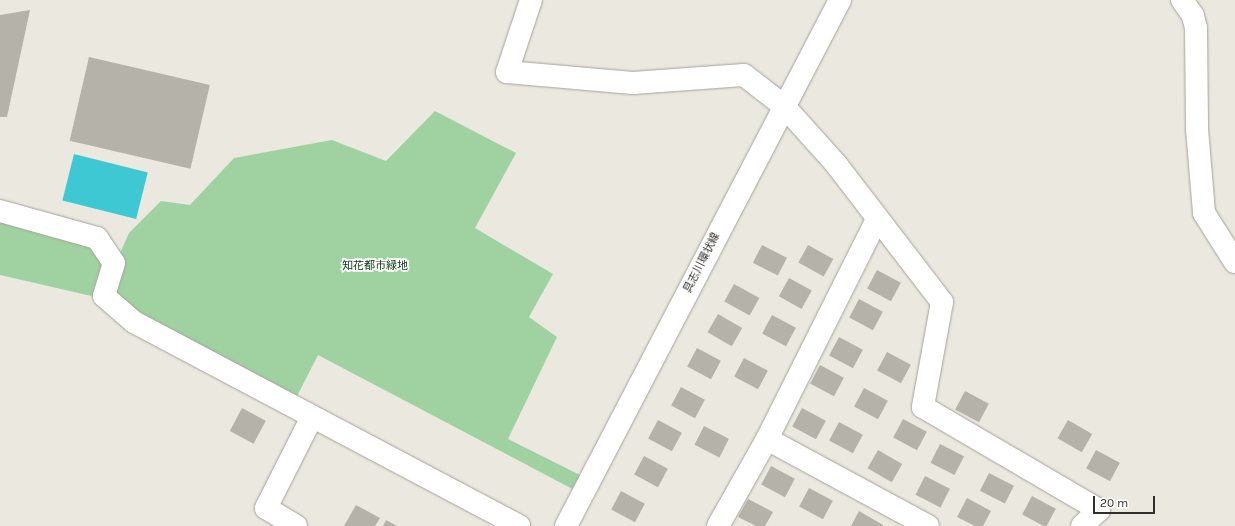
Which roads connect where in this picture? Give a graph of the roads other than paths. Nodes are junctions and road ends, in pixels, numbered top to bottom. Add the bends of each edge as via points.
1 (531, 0) edge
2 (840, 0) edge
3 (1182, 0) edge
4 (784, 106) junction
5 (0, 210) edge
6 (876, 221) junction
7 (1235, 262) edge
8 (312, 417) junction
9 (767, 439) junction
10 (296, 526) edge
11 (519, 526) edge
12 (566, 526) edge
13 (718, 526) edge
14 (928, 526) edge
15 (1082, 526) edge

1 - 4 street via 507,72 633,83 744,75
2 - 4 street, 具志川環状線
3 - 7 street via 1194,16 1196,28 1198,173 1204,213
4 - 6 street via 836,164
4 - 12 street, 具志川環状線
5 - 8 street via 97,238 114,263 104,296 134,322
6 - 9 street
6 - 15 street via 942,302 923,407 1099,510
8 - 10 street via 266,508
8 - 11 street
9 - 13 street
9 - 14 street

